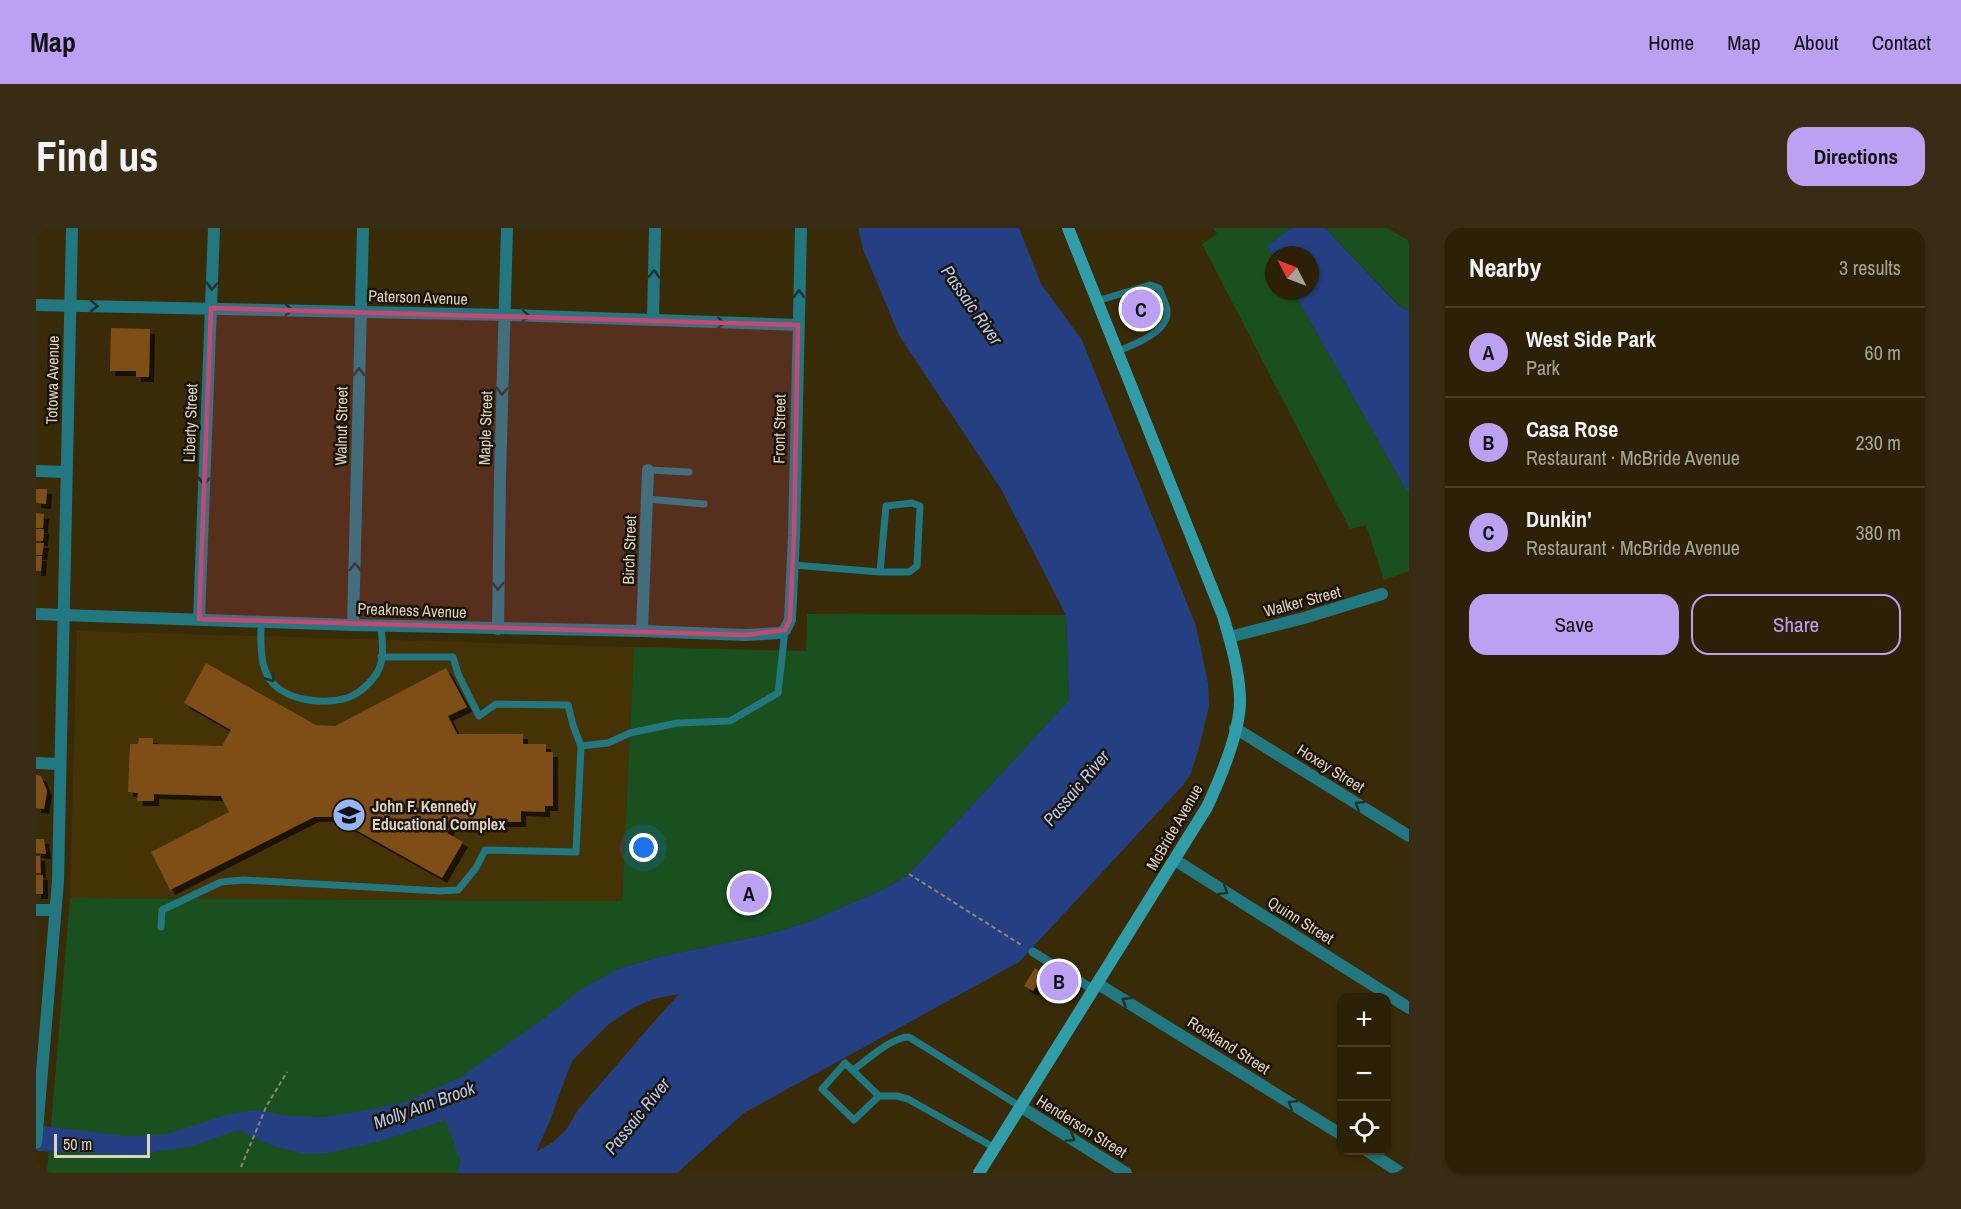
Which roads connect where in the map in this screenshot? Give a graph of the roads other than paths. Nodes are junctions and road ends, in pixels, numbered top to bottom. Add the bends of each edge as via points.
1 (72, 228) edge
2 (214, 228) edge
3 (363, 228) edge
4 (507, 228) edge
5 (655, 228) edge
6 (801, 228) edge
7 (1068, 228) edge
8 (1097, 302) junction
9 (36, 304) edge
10 (70, 305) junction
11 (211, 308) junction
12 (361, 312) junction
13 (505, 315) junction
14 (653, 320) junction
15 (798, 325) junction
16 (1116, 352) junction
17 (648, 470) joint
18 (36, 471) edge
19 (66, 472) junction
20 (689, 472) dead end
21 (647, 499) junction
22 (704, 504) dead end
23 (793, 565) junction
24 (880, 572) junction
25 (1382, 594) dead end
26 (36, 614) edge
27 (63, 615) junction
28 (199, 620) junction
29 (261, 622) junction
30 (353, 625) junction
31 (381, 626) junction
32 (498, 629) junction
33 (785, 630) junction
34 (642, 631) junction
35 (1230, 637) junction
36 (381, 657) junction
37 (1235, 728) junction
38 (581, 746) junction
39 (36, 763) edge
40 (59, 764) junction
41 (1409, 836) edge
42 (1174, 860) junction
43 (36, 910) edge
44 (55, 910) junction
45 (161, 927) dead end
46 (1033, 952) road end
47 (1096, 987) junction
48 (1409, 1008) edge
49 (40, 1059) edge
50 (853, 1070) junction
51 (879, 1096) junction
52 (1021, 1107) junction
53 (1337, 1133) edge
54 (36, 1143) edge
55 (995, 1148) junction
56 (1374, 1155) edge
57 (979, 1173) edge
58 (1126, 1173) edge
59 (1401, 1173) edge

1 - 10 street, Totowa Avenue
2 -> 11 street, Liberty Street
3 - 12 street, Walnut Street
4 - 13 street, Maple Street
14 -> 5 street
15 -> 6 street, Front Street
7 - 8 main road, McBride Avenue
8 - 16 main road, McBride Avenue
8 - 16 lane via 1150,285 1159,288 1167,311 1165,321 1147,339
9 - 10 street, Paterson Avenue
10 -> 11 street, Paterson Avenue
10 - 19 street, Totowa Avenue
11 -> 12 street, Paterson Avenue
11 -> 28 street, Liberty Street
12 - 13 street, Paterson Avenue
30 -> 12 street, Walnut Street
13 -> 14 street, Paterson Avenue
13 -> 32 street, Maple Street
14 -> 15 street, Paterson Avenue
15 - 23 street, Front Street
16 - 35 main road, McBride Avenue
17 - 20 lane
17 - 21 street, Birch Street
18 - 19 street
19 - 27 street, Totowa Avenue
21 - 22 lane
21 - 34 street, Birch Street
23 - 24 lane
23 - 33 street, Front Street via 790,620
24 - 24 lane via 909,572 917,566 920,506 886,506
25 - 35 street, Walker Street
26 - 27 street, Preakness Avenue
27 - 28 street, Preakness Avenue
27 - 40 street, Totowa Avenue
28 - 29 street, Preakness Avenue
29 - 30 street, Preakness Avenue
29 -> 36 lane via 263,664 270,680 282,692 302,699 348,698 364,688 379,670
30 - 31 street, Preakness Avenue
31 - 32 street, Preakness Avenue
31 - 36 lane
32 - 34 street, Preakness Avenue
33 - 34 street, Preakness Avenue via 774,635
33 - 38 lane via 778,693 730,721 677,723 630,733 608,743
35 - 37 main road, McBride Avenue via 1240,700
36 - 38 lane via 453,657 479,716 496,704 568,705
41 -> 37 street, Hoxey Street
37 - 42 main road, McBride Avenue via 1221,777
38 - 45 lane via 576,852 485,850 458,890 221,882 162,910
39 - 40 street
40 - 44 street, Totowa Avenue
42 - 47 main road, McBride Avenue
42 -> 48 street, Quinn Street
43 - 44 street
44 - 49 street, Totowa Avenue
46 - 47 street
47 - 52 main road, McBride Avenue
53 -> 47 street, Rockland Street
49 - 54 street, Totowa Avenue
50 - 51 lane
50 - 51 lane via 845,1063 822,1089 854,1120
50 - 52 lane via 893,1041 909,1037
51 - 55 lane via 908,1099
52 - 55 main road, McBride Avenue
52 -> 58 street, Henderson Street
55 - 57 main road, McBride Avenue
56 - 59 street

